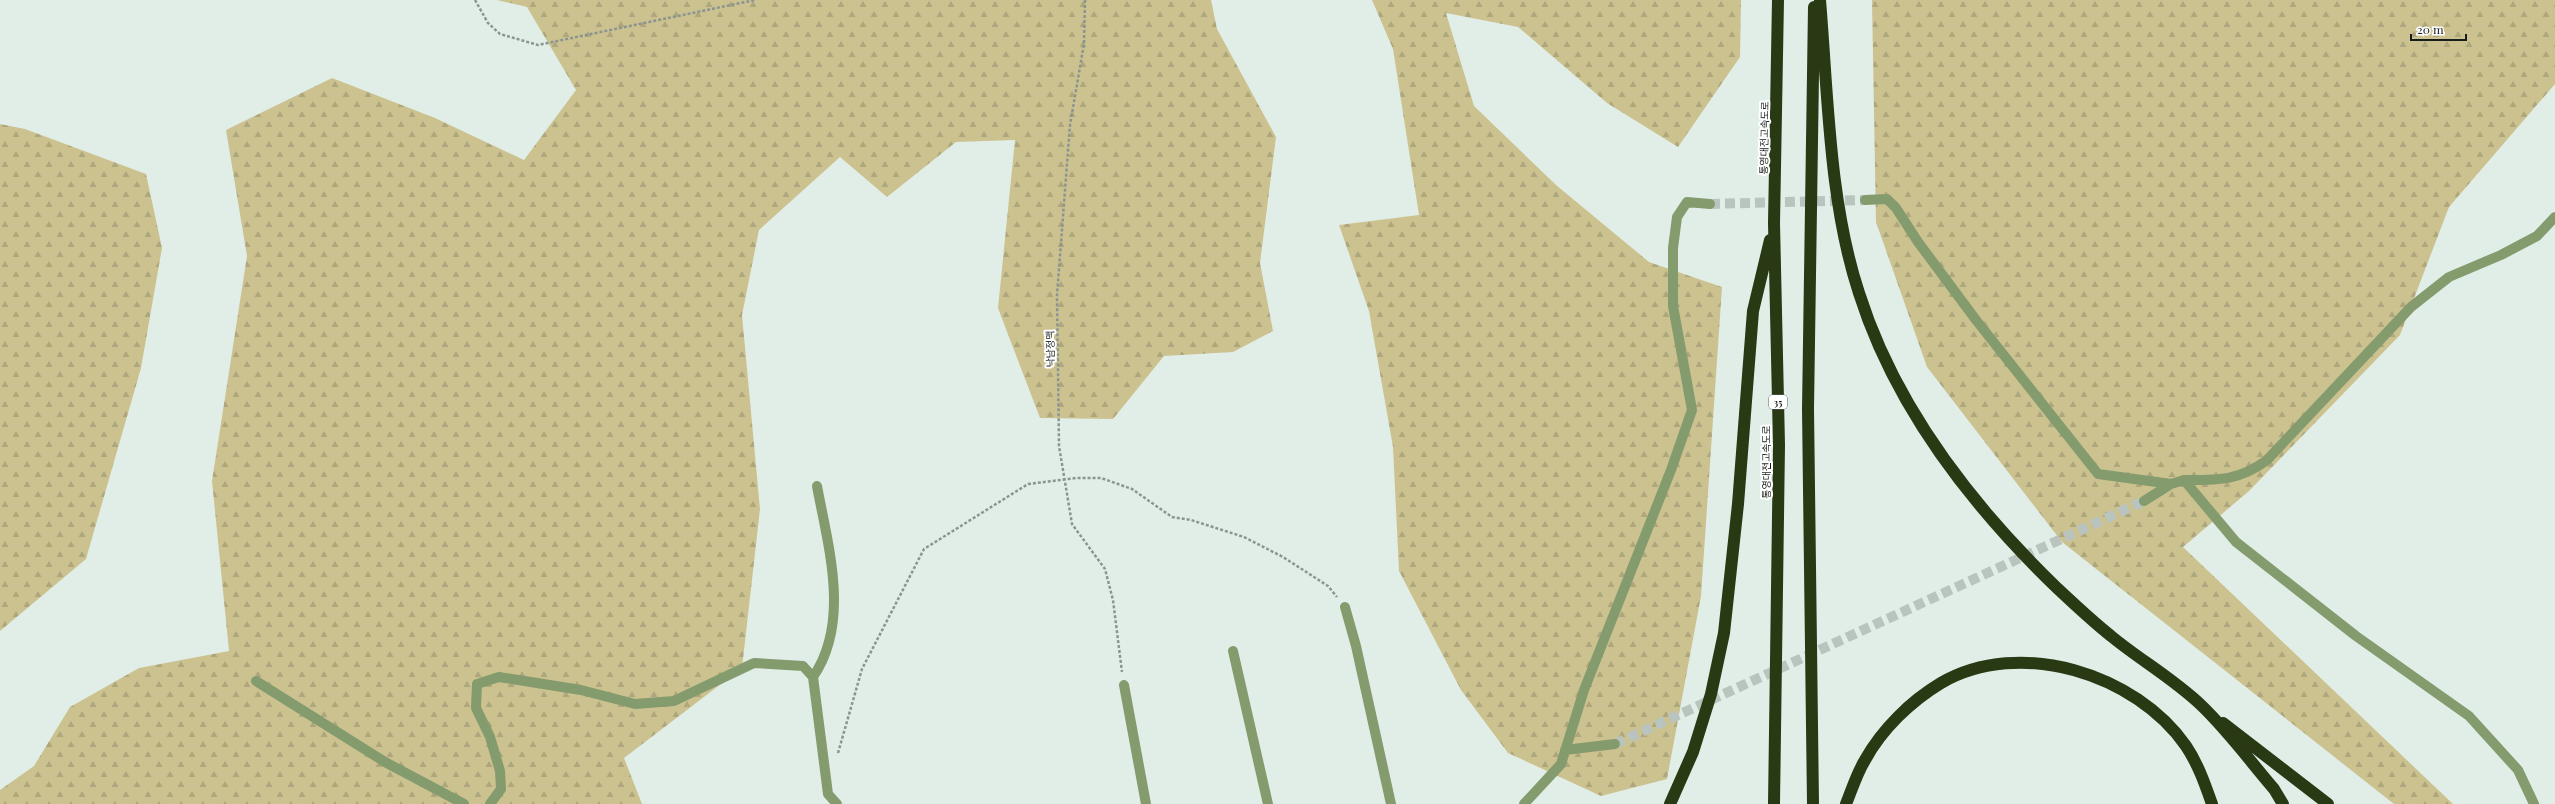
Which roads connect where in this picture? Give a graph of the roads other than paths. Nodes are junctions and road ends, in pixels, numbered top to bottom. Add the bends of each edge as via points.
1 (1778, 0) edge
2 (1814, 0) edge
3 (1820, 0) edge
4 (1865, 200) tunnel mouth
5 (1710, 204) tunnel mouth
6 (2555, 217) edge
7 (1774, 223) junction
8 (2184, 480) junction
9 (2171, 484) junction
10 (817, 486) dead end
11 (2144, 501) tunnel mouth
12 (1345, 607) road end
13 (1233, 651) dead end
14 (813, 677) junction
15 (256, 681) dead end
16 (1124, 685) road end
17 (2202, 706) junction
18 (1615, 744) tunnel mouth
19 (1565, 750) junction
20 (464, 804) edge
21 (490, 804) edge
22 (836, 804) edge
23 (1146, 804) edge
24 (1268, 804) edge
25 (1391, 804) edge
26 (1524, 804) edge
27 (1670, 804) edge
28 (1774, 804) edge
29 (1813, 804) edge
30 (1846, 804) edge
31 (2212, 804) edge
32 (2283, 804) edge
33 (2328, 804) edge
34 (2534, 804) edge

1 - 7 highway, 통영대전고속도로 / 35
2 - 29 highway via 1808,409
3 - 17 highway via 1833,172 1858,292 1881,352 1910,407 1948,464 1986,514 2057,588 2112,636
4 - 9 street via 1887,199 1896,208 1976,320 2098,474
5 - 19 street via 1687,202 1677,217 1673,248 1673,306 1692,410 1584,690
6 - 8 street via 2537,236 2501,255 2449,277 2411,307 2267,460 2251,472 2227,480
7 - 27 highway via 1753,311 1738,504 1724,633 1711,694 1693,752
7 - 28 highway, 통영대전고속도로 / 35 via 1779,445
8 - 9 street
8 - 34 street via 2236,542 2356,636 2469,716 2518,770
9 - 11 street
10 - 14 street via 829,547 833,581 833,617 822,664
12 - 25 street
13 - 24 street
14 - 21 street via 803,666 754,663 674,701 634,704 581,690 499,677 477,684 476,708 490,737 500,771 501,789
14 - 22 street via 828,794
15 - 20 street via 385,762
16 - 23 street
17 - 32 highway via 2274,789
17 - 33 highway
18 - 19 street
19 - 26 street via 1561,764
30 - 31 highway via 1865,760 1881,736 1909,708 1941,683 1966,672 2023,663 2079,670 2104,680 2148,705 2186,746 2201,772

